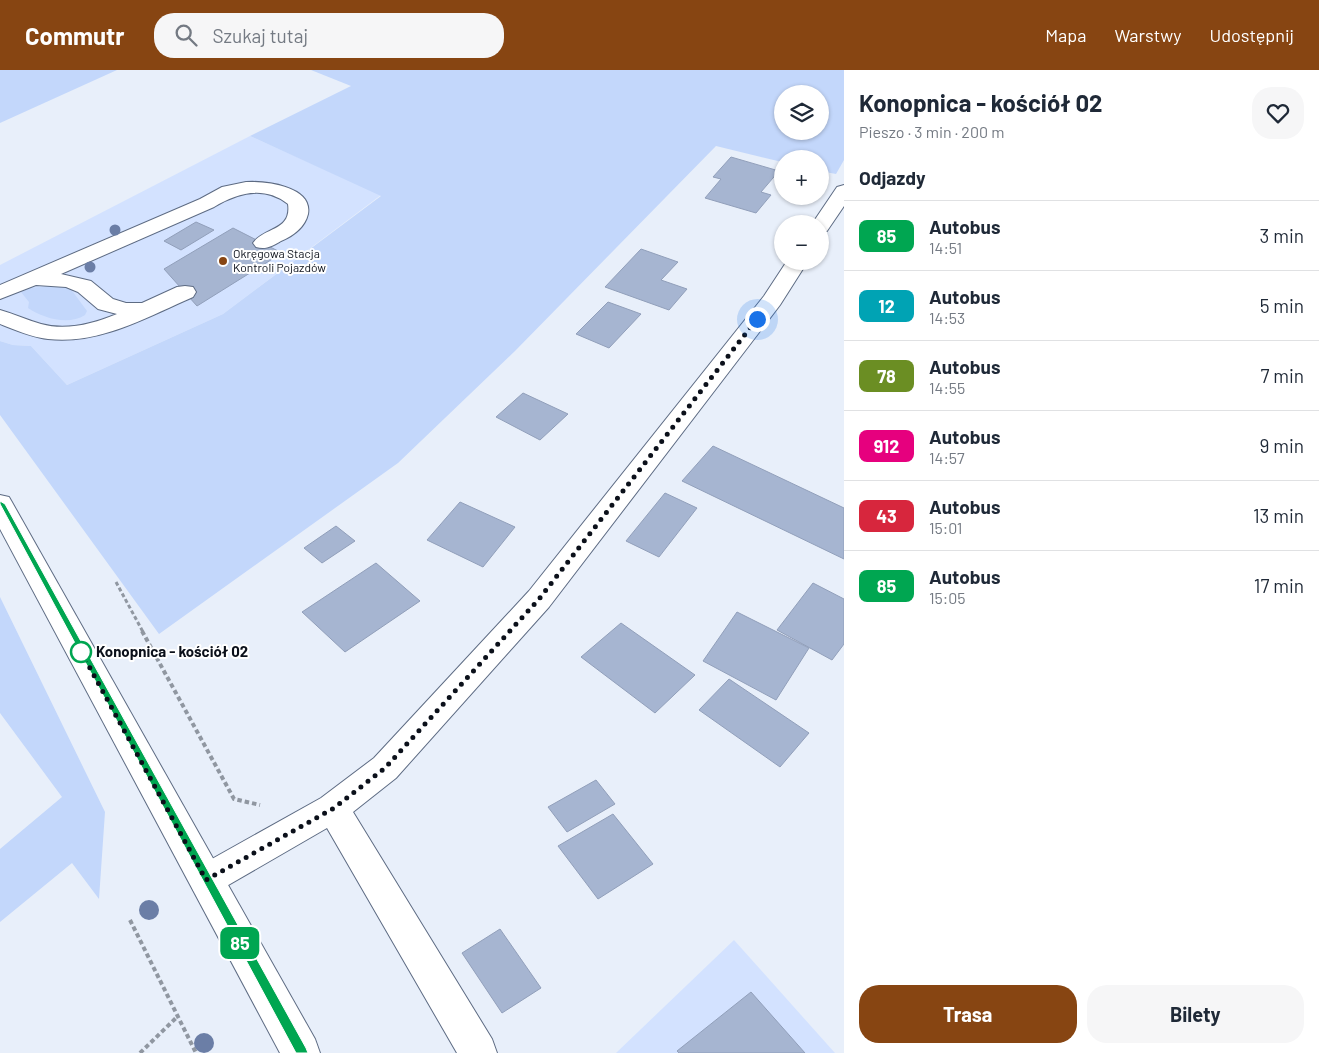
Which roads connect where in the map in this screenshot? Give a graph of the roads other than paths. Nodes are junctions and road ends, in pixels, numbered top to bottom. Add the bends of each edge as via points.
1 (844, 192) edge
2 (829, 215) edge
3 (263, 243) dead end
4 (792, 270) edge
5 (35, 278) junction
6 (185, 292) dead end
7 (0, 293) edge
8 (142, 310) junction
9 (0, 317) edge
10 (0, 504) edge
11 (334, 808) junction
12 (206, 880) junction
13 (301, 1053) edge
14 (478, 1053) edge

1 - 2 street
3 - 5 street via 296,222 297,202 284,194 241,188
4 - 11 street via 539,599 385,768
5 - 7 street
5 - 8 street via 72,282 109,306
6 - 8 street
8 - 9 street via 81,332 48,332
10 - 12 street
11 - 12 street
11 - 14 street
12 - 13 street

